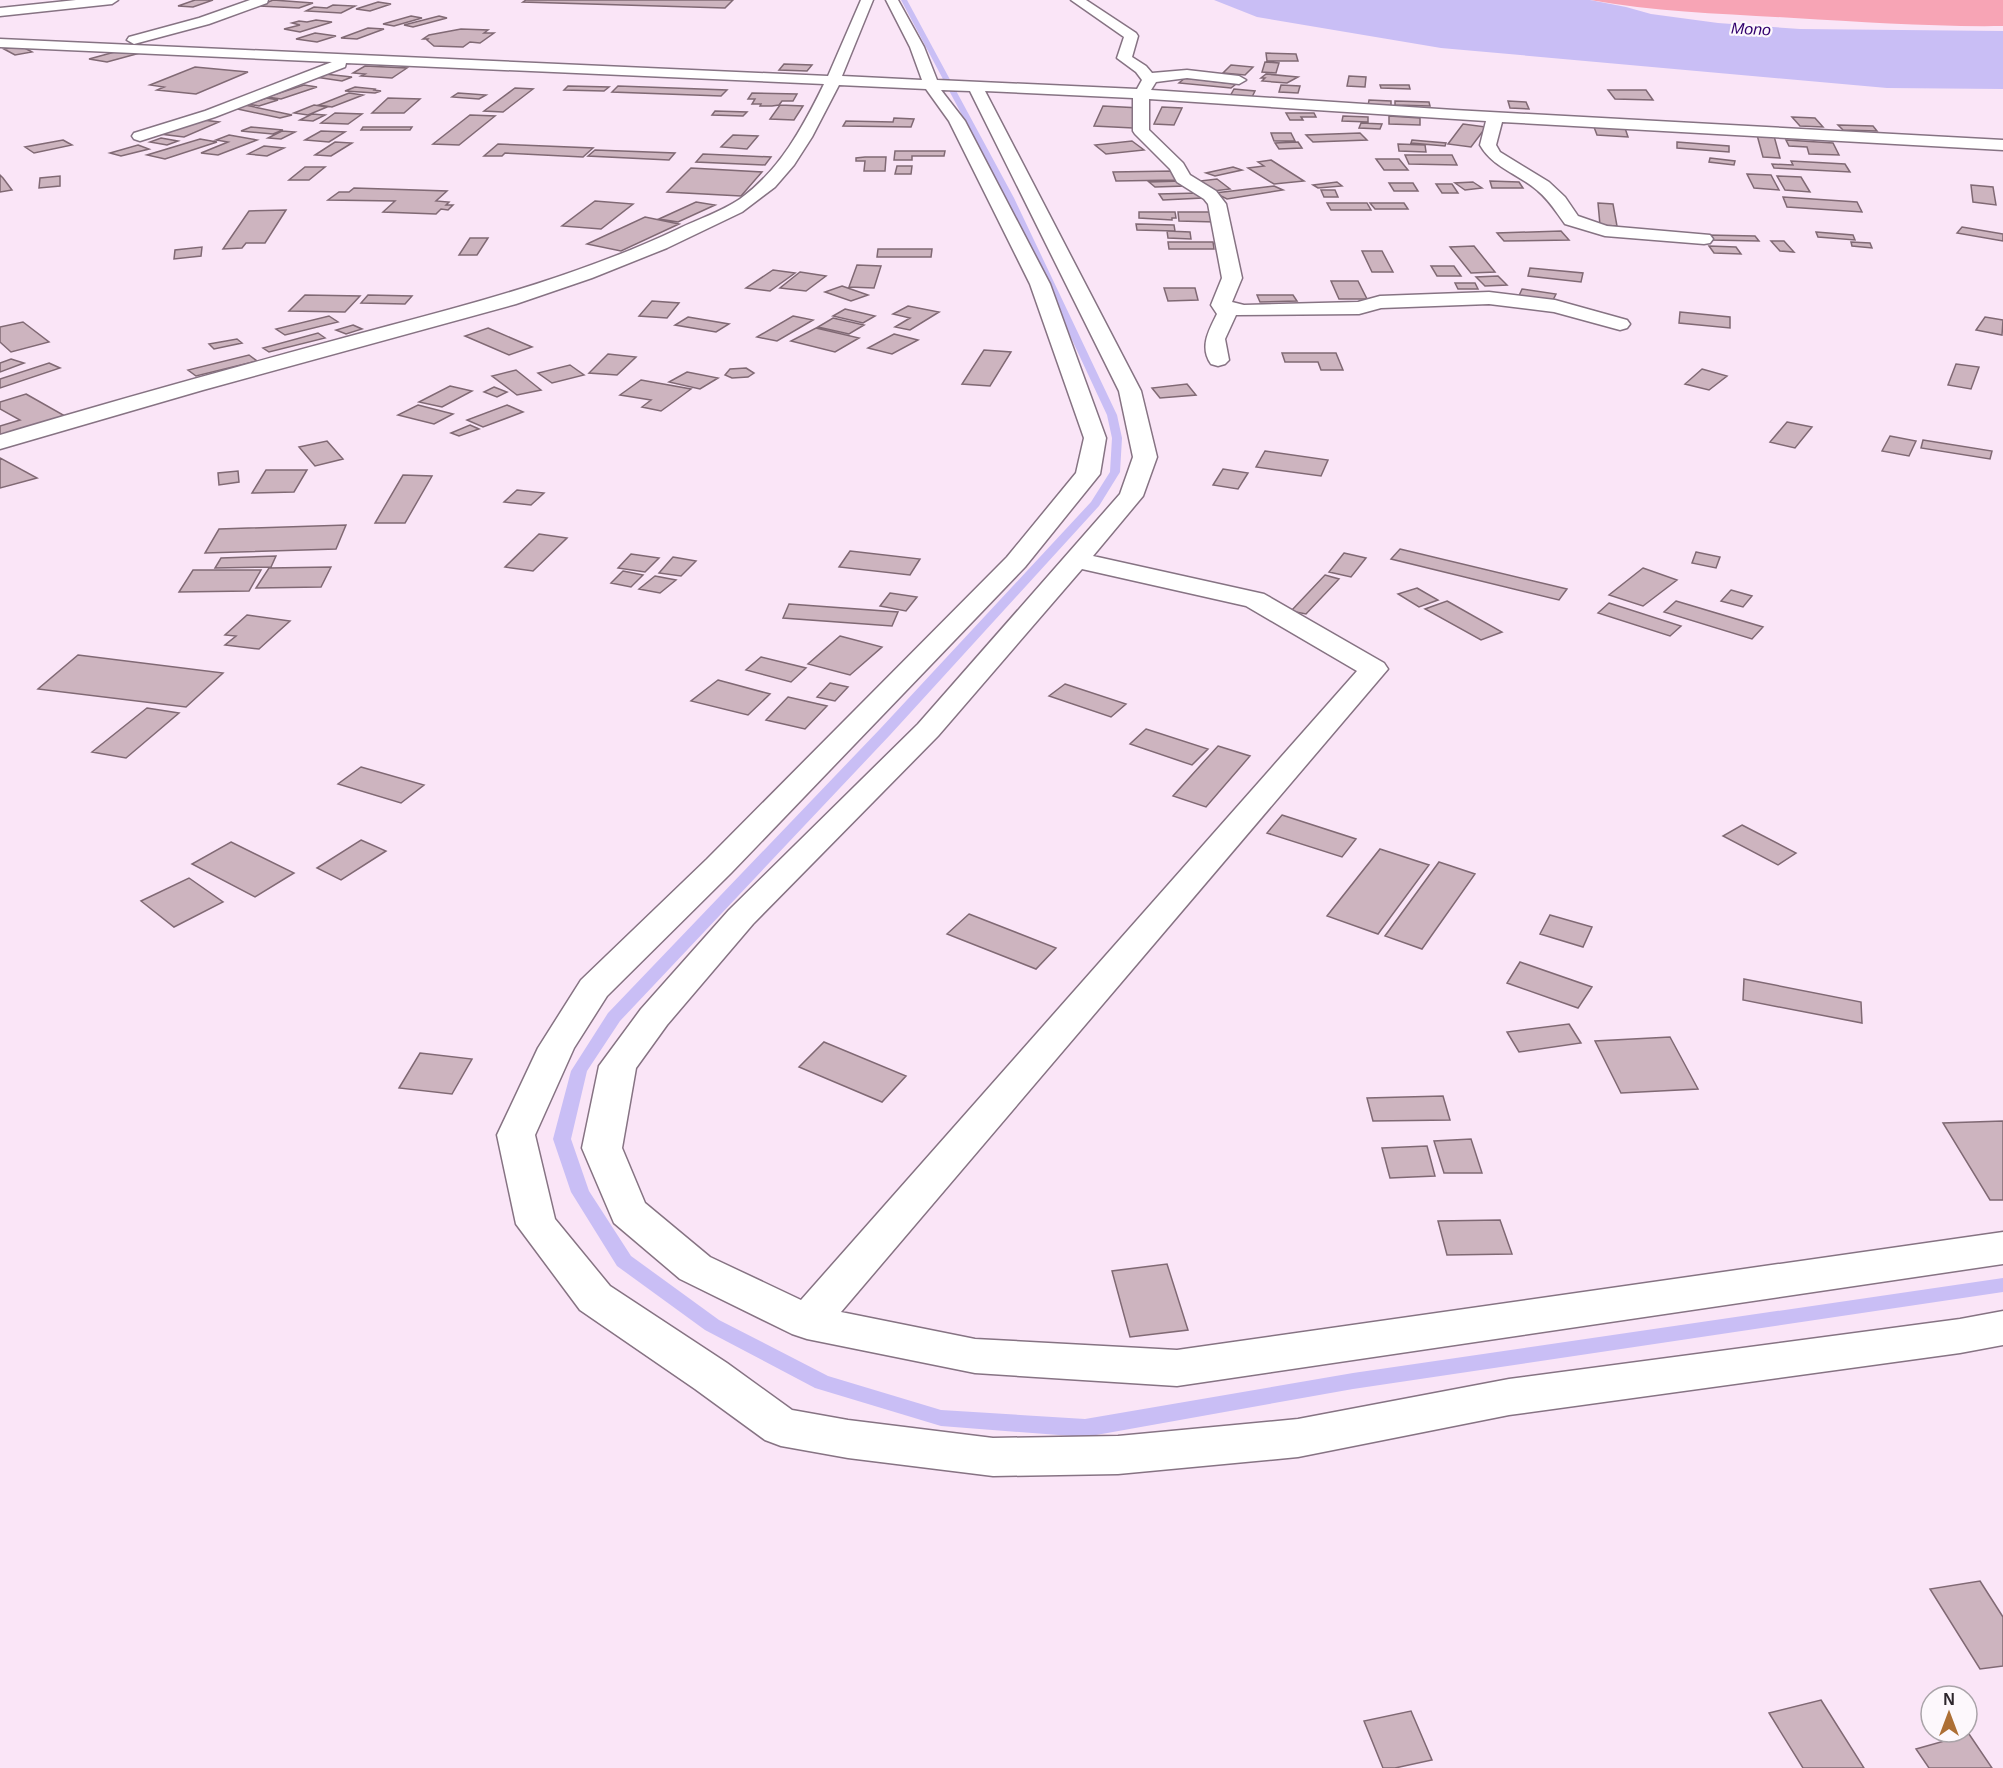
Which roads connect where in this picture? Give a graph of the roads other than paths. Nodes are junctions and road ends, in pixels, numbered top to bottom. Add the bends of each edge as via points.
1 (112, 0) edge
2 (262, 0) edge
3 (867, 0) edge
4 (892, 0) edge
5 (1077, 0) edge
6 (0, 12) edge
7 (0, 43) edge
8 (104, 48) junction
9 (353, 59) junction
10 (1148, 78) junction
11 (834, 80) junction
12 (1251, 82) dead end
13 (932, 87) junction
14 (976, 88) junction
15 (1142, 94) junction
16 (1495, 117) junction
17 (1984, 129) dead end
18 (140, 136) dead end
19 (1997, 144) edge
20 (1704, 239) dead end
21 (1221, 305) junction
22 (1620, 324) dead end
23 (1218, 360) dead end
24 (0, 442) edge
25 (1076, 560) junction
26 (2003, 1248) edge
27 (807, 1322) junction
28 (2003, 1328) edge

1 - 6 street
2 - 8 street via 204,21
3 - 11 street
4 - 13 street via 917,47
5 - 10 street via 1131,36 1124,58 1142,69
7 - 8 street
8 - 9 street
9 - 11 street
9 - 18 street via 210,114
10 - 12 street via 1186,74
10 - 15 street
11 - 13 street
11 - 24 street via 810,126 779,172 748,201 661,245 519,297 125,403
13 - 14 street
13 - 28 street via 957,121 1040,284 1095,438 1088,474 1016,562 594,988 556,1048 516,1135 536,1224 595,1298 781,1427 993,1457 1118,1455 1298,1438 1509,1397
14 - 15 street
14 - 25 street via 1130,391 1138,419 1145,458 1131,496
15 - 16 street
15 - 21 street via 1141,131 1178,167 1183,178 1217,204 1232,278
16 - 19 street
16 - 20 street via 1488,145 1494,155 1543,186 1571,220 1605,231
17 - 19 street
21 - 22 street via 1243,311 1359,308 1380,302 1490,298 1555,306
21 - 23 street via 1227,314 1215,339
25 - 27 street via 928,730 741,917 654,1017 618,1066 602,1148 628,1212 695,1268
25 - 27 street via 1255,600 1374,669
26 - 27 street via 1177,1368 975,1356

